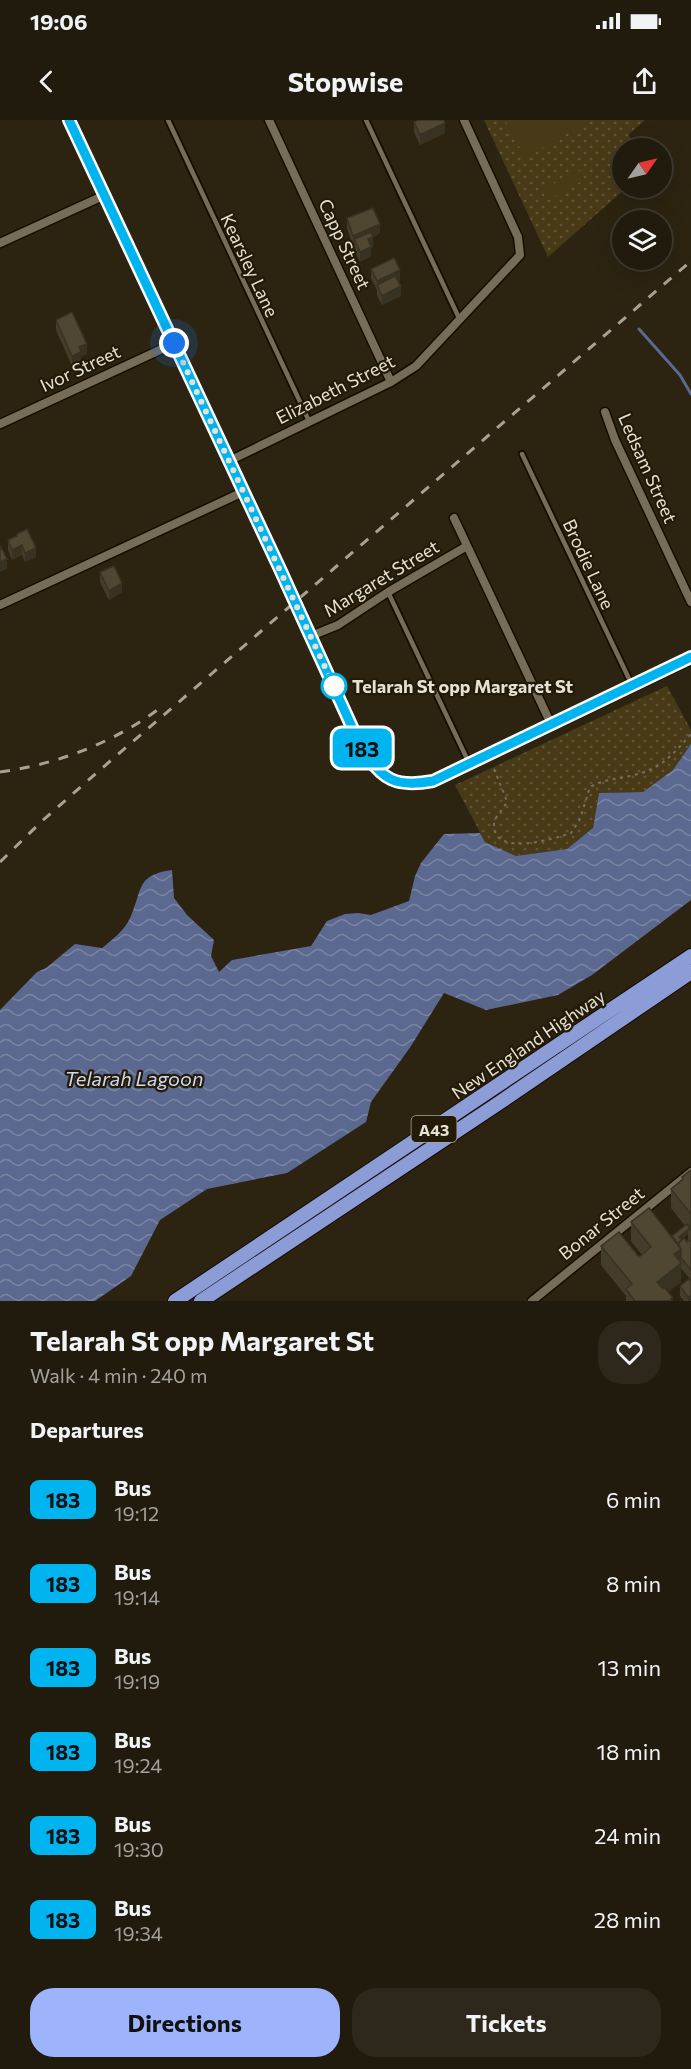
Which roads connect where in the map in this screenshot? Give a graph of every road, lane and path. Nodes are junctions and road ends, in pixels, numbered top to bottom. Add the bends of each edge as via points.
1 (69, 120) edge
2 (168, 120) edge
3 (269, 120) edge
4 (366, 120) edge
5 (464, 120) edge
6 (105, 195) junction
7 (0, 243) edge
8 (459, 318) junction
9 (174, 343) junction
10 (391, 382) junction
11 (605, 412) dead end
12 (309, 422) junction
13 (0, 424) edge
14 (522, 454) dead end
15 (229, 461) junction
16 (243, 492) junction
17 (454, 518) dead end
18 (468, 546) junction
19 (388, 592) junction
20 (691, 602) edge
21 (0, 605) edge
22 (311, 636) junction
23 (691, 657) edge
24 (632, 686) junction
25 (551, 724) junction
26 (691, 734) edge
27 (469, 764) junction
28 (494, 769) dead end
29 (691, 956) edge
30 (691, 972) edge
31 (691, 1172) edge
32 (175, 1301) edge
33 (201, 1301) edge
34 (532, 1301) edge

1 - 6 street
2 - 12 lane, Kearsley Lane
3 - 10 street, Capp Street
4 - 8 lane
5 - 8 street, Elizabeth Street via 518,237 520,255
6 - 7 street
6 - 9 street
8 - 10 street, Elizabeth Street via 416,366
9 - 13 street, Ivor Street
9 - 15 street
10 - 12 street, Elizabeth Street
11 - 20 street, Ledsam Street
12 - 15 street, Elizabeth Street
14 - 24 lane, Brodie Lane
15 - 16 street
16 - 21 street
16 - 22 street, bridge
17 - 18 street
18 - 19 street, Margaret Street
18 - 25 street
19 - 22 street, Margaret Street via 338,625
19 - 27 lane
22 - 27 street via 362,749 387,778 406,784 433,781
23 - 24 street
24 - 25 street
25 - 27 street
26 - 28 path via 656,768 590,788 571,833 544,841 510,843 496,835 496,819 507,801
29 - 32 highway, New England Highway / A43
30 - 33 highway, New England Highway / A43
31 - 34 street, Bonar Street

